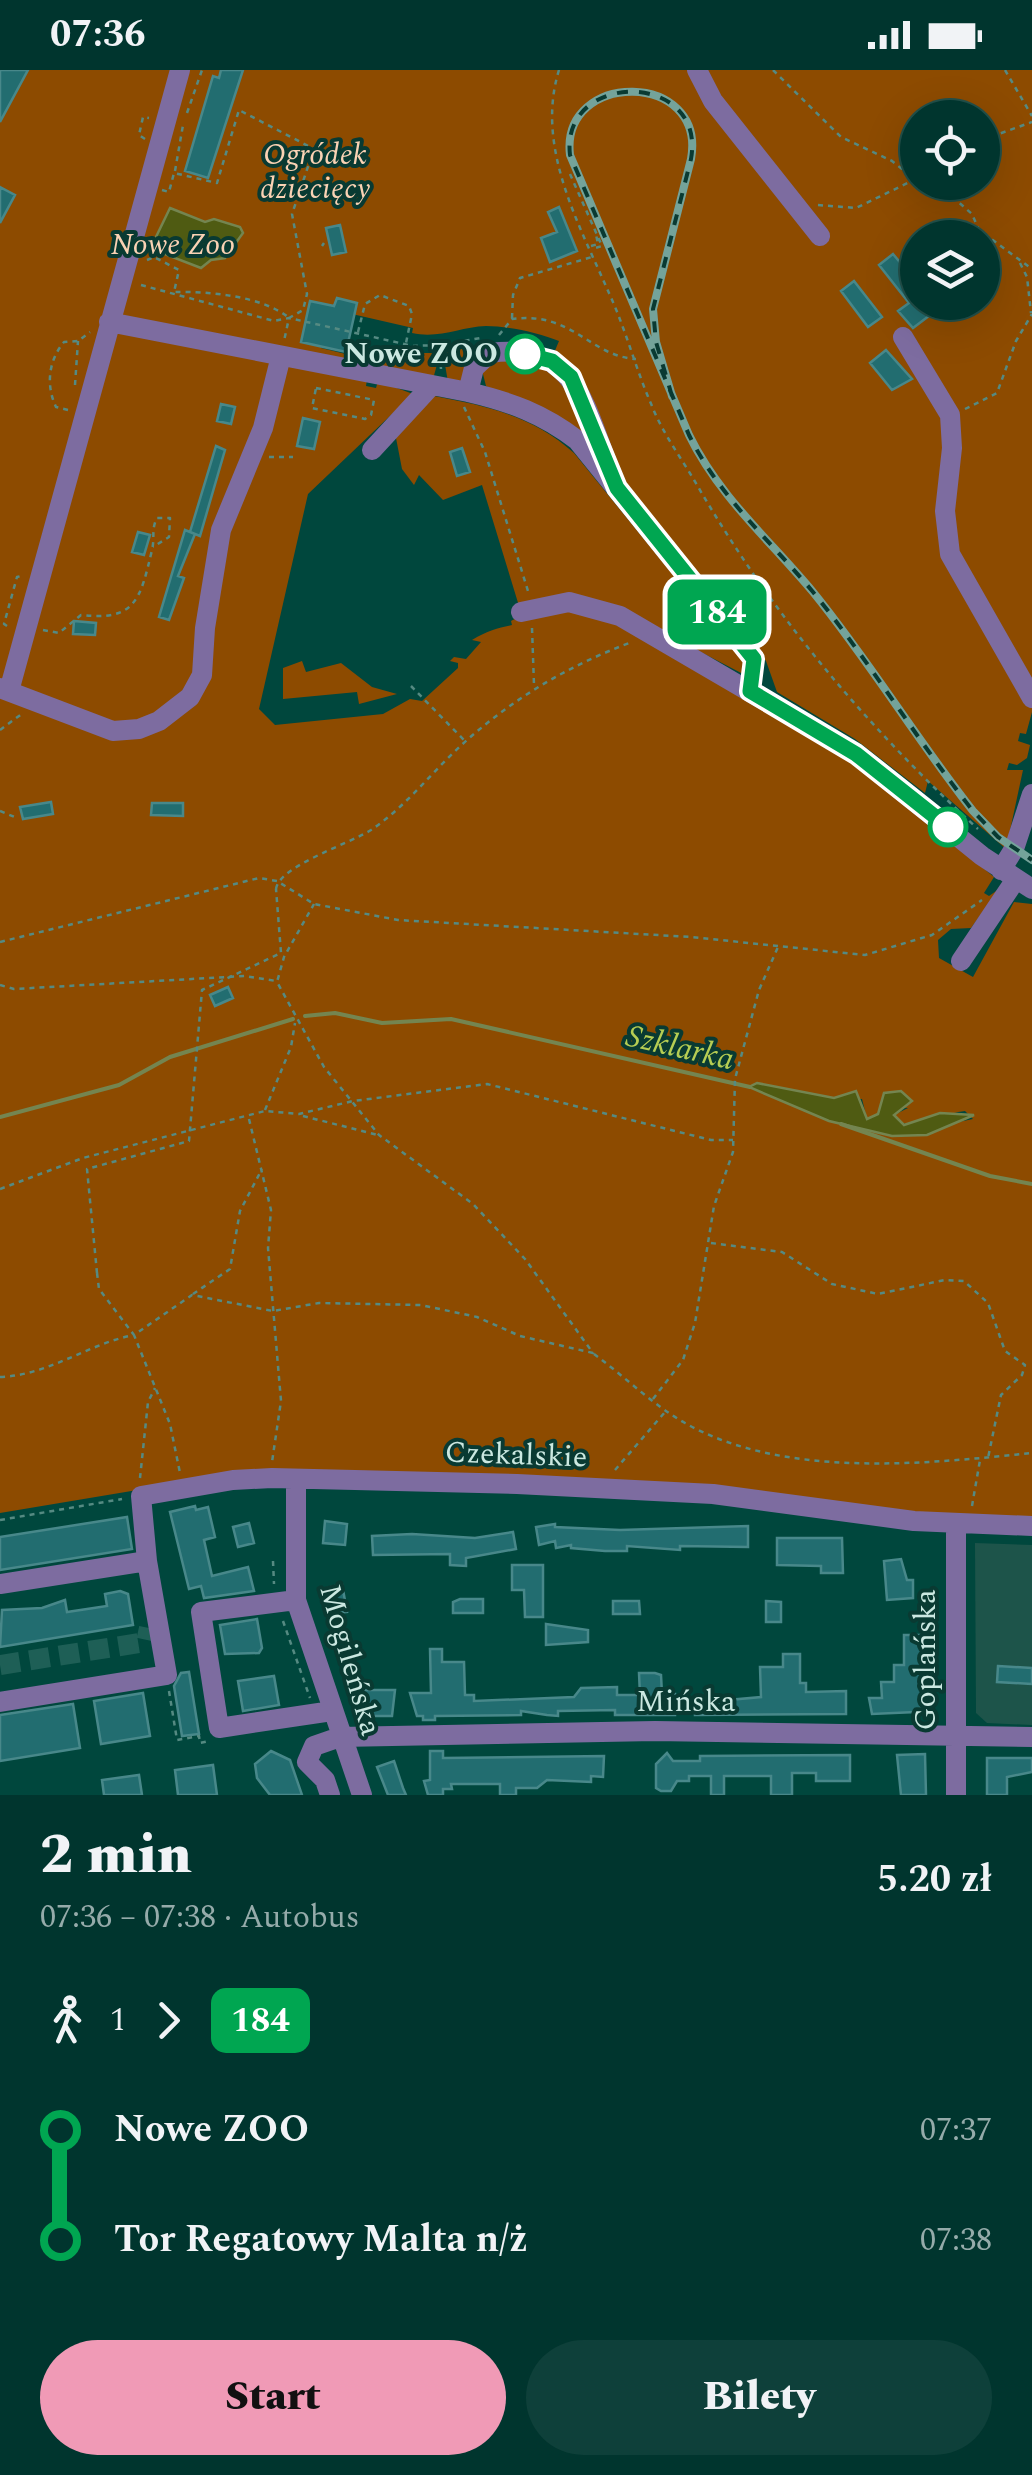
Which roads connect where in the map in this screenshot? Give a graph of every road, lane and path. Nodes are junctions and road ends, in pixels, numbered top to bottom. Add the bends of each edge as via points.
1 (180, 70) edge
2 (202, 70) edge
3 (558, 70) edge
4 (697, 70) edge
5 (773, 70) edge
6 (1005, 70) edge
7 (1032, 116) edge
8 (1032, 122) edge
9 (1000, 134) edge
10 (900, 167) edge
11 (174, 172) junction
12 (570, 174) dead end
13 (900, 184) edge
14 (147, 185) junction
15 (957, 200) edge
16 (797, 208) junction
17 (820, 236) dead end
18 (222, 247) dead end
19 (590, 248) junction
20 (231, 250) dead end
21 (593, 256) junction
22 (1020, 263) junction
23 (1032, 269) edge
24 (122, 275) junction
25 (174, 292) junction
26 (412, 314) junction
27 (1032, 314) edge
28 (421, 316) dead end
29 (290, 318) junction
30 (512, 318) dead end
31 (109, 322) junction
32 (357, 334) junction
33 (902, 337) dead end
34 (78, 341) junction
35 (405, 344) junction
36 (439, 345) dead end
37 (283, 348) junction
38 (430, 386) junction
39 (468, 392) junction
40 (76, 395) dead end
41 (73, 406) dead end
42 (371, 415) joint
43 (950, 415) junction
44 (372, 450) dead end
45 (254, 453) junction
46 (292, 457) dead end
47 (617, 488) junction
48 (153, 547) junction
49 (526, 610) junction
50 (28, 626) junction
51 (652, 634) junction
52 (411, 686) dead end
53 (534, 687) junction
54 (4, 689) edge
55 (750, 691) junction
56 (1032, 698) edge
57 (36, 702) junction
58 (0, 730) edge
59 (465, 742) junction
60 (1032, 780) edge
61 (1030, 804) edge
62 (0, 812) edge
63 (17, 818) dead end
64 (982, 834) dead end
65 (1017, 879) edge
66 (277, 881) junction
67 (987, 896) dead end
68 (314, 904) junction
69 (0, 942) edge
70 (779, 946) junction
71 (961, 962) dead end
72 (278, 982) junction
73 (0, 985) edge
74 (296, 1022) junction
75 (353, 1102) junction
76 (265, 1111) junction
77 (299, 1114) junction
78 (248, 1116) junction
79 (380, 1135) junction
80 (732, 1140) junction
81 (262, 1169) junction
82 (0, 1189) edge
83 (711, 1243) junction
84 (192, 1295) junction
85 (273, 1311) junction
86 (134, 1336) junction
87 (593, 1353) junction
88 (1032, 1364) edge
89 (1024, 1365) junction
90 (0, 1377) edge
91 (155, 1388) junction
92 (653, 1399) junction
93 (666, 1411) junction
94 (1032, 1453) edge
95 (980, 1458) junction
96 (988, 1458) junction
97 (272, 1478) junction
98 (296, 1478) junction
99 (184, 1489) junction
100 (610, 1489) junction
101 (142, 1496) junction
102 (0, 1520) edge
103 (965, 1525) junction
104 (1032, 1526) edge
105 (147, 1561) junction
106 (0, 1584) edge
107 (296, 1600) junction
108 (149, 1628) dead end
109 (166, 1675) junction
110 (0, 1702) edge
111 (332, 1711) junction
112 (175, 1724) dead end
113 (956, 1733) junction
114 (340, 1737) junction
115 (1032, 1737) edge
116 (330, 1795) edge
117 (362, 1795) edge
118 (956, 1795) edge

1 - 14 street
2 - 11 path
3 - 19 path via 552,136
4 - 16 street via 713,101
5 - 10 path via 841,137
6 - 7 path
8 - 9 path
11 - 14 path via 168,192
11 - 29 path via 217,183 239,110 314,149 292,214 307,294 303,310
12 - 19 path via 602,246
13 - 16 path via 856,208
14 - 24 street
15 - 22 path via 978,230
16 - 17 street
18 - 20 path
19 - 21 path
21 - 30 path via 520,278
21 - 64 path via 652,406 737,554 882,739
22 - 23 path
22 - 27 path
24 - 25 path
24 - 25 path via 154,258 179,270
24 - 31 street
25 - 29 path via 277,309
25 - 29 path via 274,322
26 - 28 path
26 - 32 path via 401,300 370,297
26 - 35 path
27 - 43 path via 998,393
29 - 32 path
29 - 37 path
31 - 34 path
31 - 37 street
31 - 50 street
32 - 35 path
33 - 43 street
34 - 40 path
34 - 41 path via 59,348 50,377 56,407 64,412
35 - 36 path
37 - 38 street via 317,362
37 - 45 street
38 - 39 street
38 - 44 street
39 - 47 street via 546,417 578,440
39 - 47 street via 474,368 490,353 540,357 563,367
39 - 49 path via 466,418 485,452 518,548
42 - 42 path via 312,408 316,388 374,400
43 - 56 street via 950,554
45 - 46 path
45 - 57 street via 221,530 202,675 190,697 159,721 122,732
47 - 55 street via 754,659
48 - 48 path via 157,518 170,518 169,537
48 - 50 path via 122,616 74,617 59,632
49 - 51 street via 557,602 596,606
49 - 53 path
50 - 54 street
51 - 53 path
51 - 55 street
52 - 59 path
53 - 59 path
54 - 57 street
55 - 65 street via 856,754
57 - 58 path
59 - 66 path via 370,830 288,869
60 - 61 street
61 - 65 street via 1014,849
62 - 63 path
65 - 71 street
66 - 68 path
66 - 69 path via 259,878
66 - 86 path, bridge via 282,952 202,990 189,1141 87,1169 99,1289
67 - 70 path via 932,935 889,951
68 - 70 path via 398,920
68 - 72 path via 284,957
70 - 80 path via 759,990 735,1079
72 - 73 path via 245,976
72 - 74 path
74 - 75 path
74 - 76 path
75 - 77 path
75 - 79 path
75 - 80 path via 487,1084
76 - 77 path
76 - 78 path
77 - 79 path
78 - 81 path
78 - 82 path via 83,1158
79 - 87 path via 473,1204 525,1259
80 - 83 path
81 - 84 path via 240,1211 230,1270
81 - 85 path via 271,1210
83 - 89 path via 782,1252 832,1284 878,1294 964,1281 988,1302 1005,1351
83 - 92 path via 683,1360
84 - 85 path
84 - 86 path
85 - 87 path via 319,1303 421,1305
85 - 97 path via 281,1401
86 - 90 path via 66,1364
86 - 91 path
87 - 92 path
88 - 89 path
89 - 96 path via 1002,1395
91 - 99 path
91 - 101 path via 139,1467
92 - 93 path
93 - 95 path via 714,1435 807,1458
93 - 100 path via 617,1466
94 - 96 path
95 - 96 path
95 - 103 path
97 - 98 street, Czekalskie
97 - 99 street, Czekalskie
98 - 100 street, Czekalskie
98 - 107 street, Mogileńska
99 - 101 street, Czekalskie
100 - 103 street, Czekalskie via 713,1494
101 - 102 path
101 - 105 street
103 - 104 street, Czekalskie
103 - 113 street, Goplańska
105 - 106 street
105 - 108 street
105 - 109 street
107 - 111 street, Mogileńska
107 - 111 street via 201,1612 219,1728
109 - 110 street
109 - 112 path
111 - 114 street, Mogileńska
113 - 114 street, Mińska
113 - 115 street, Mińska
113 - 118 street, Goplańska
114 - 116 street via 323,1740 309,1753 310,1768
114 - 117 street, Mogileńska

